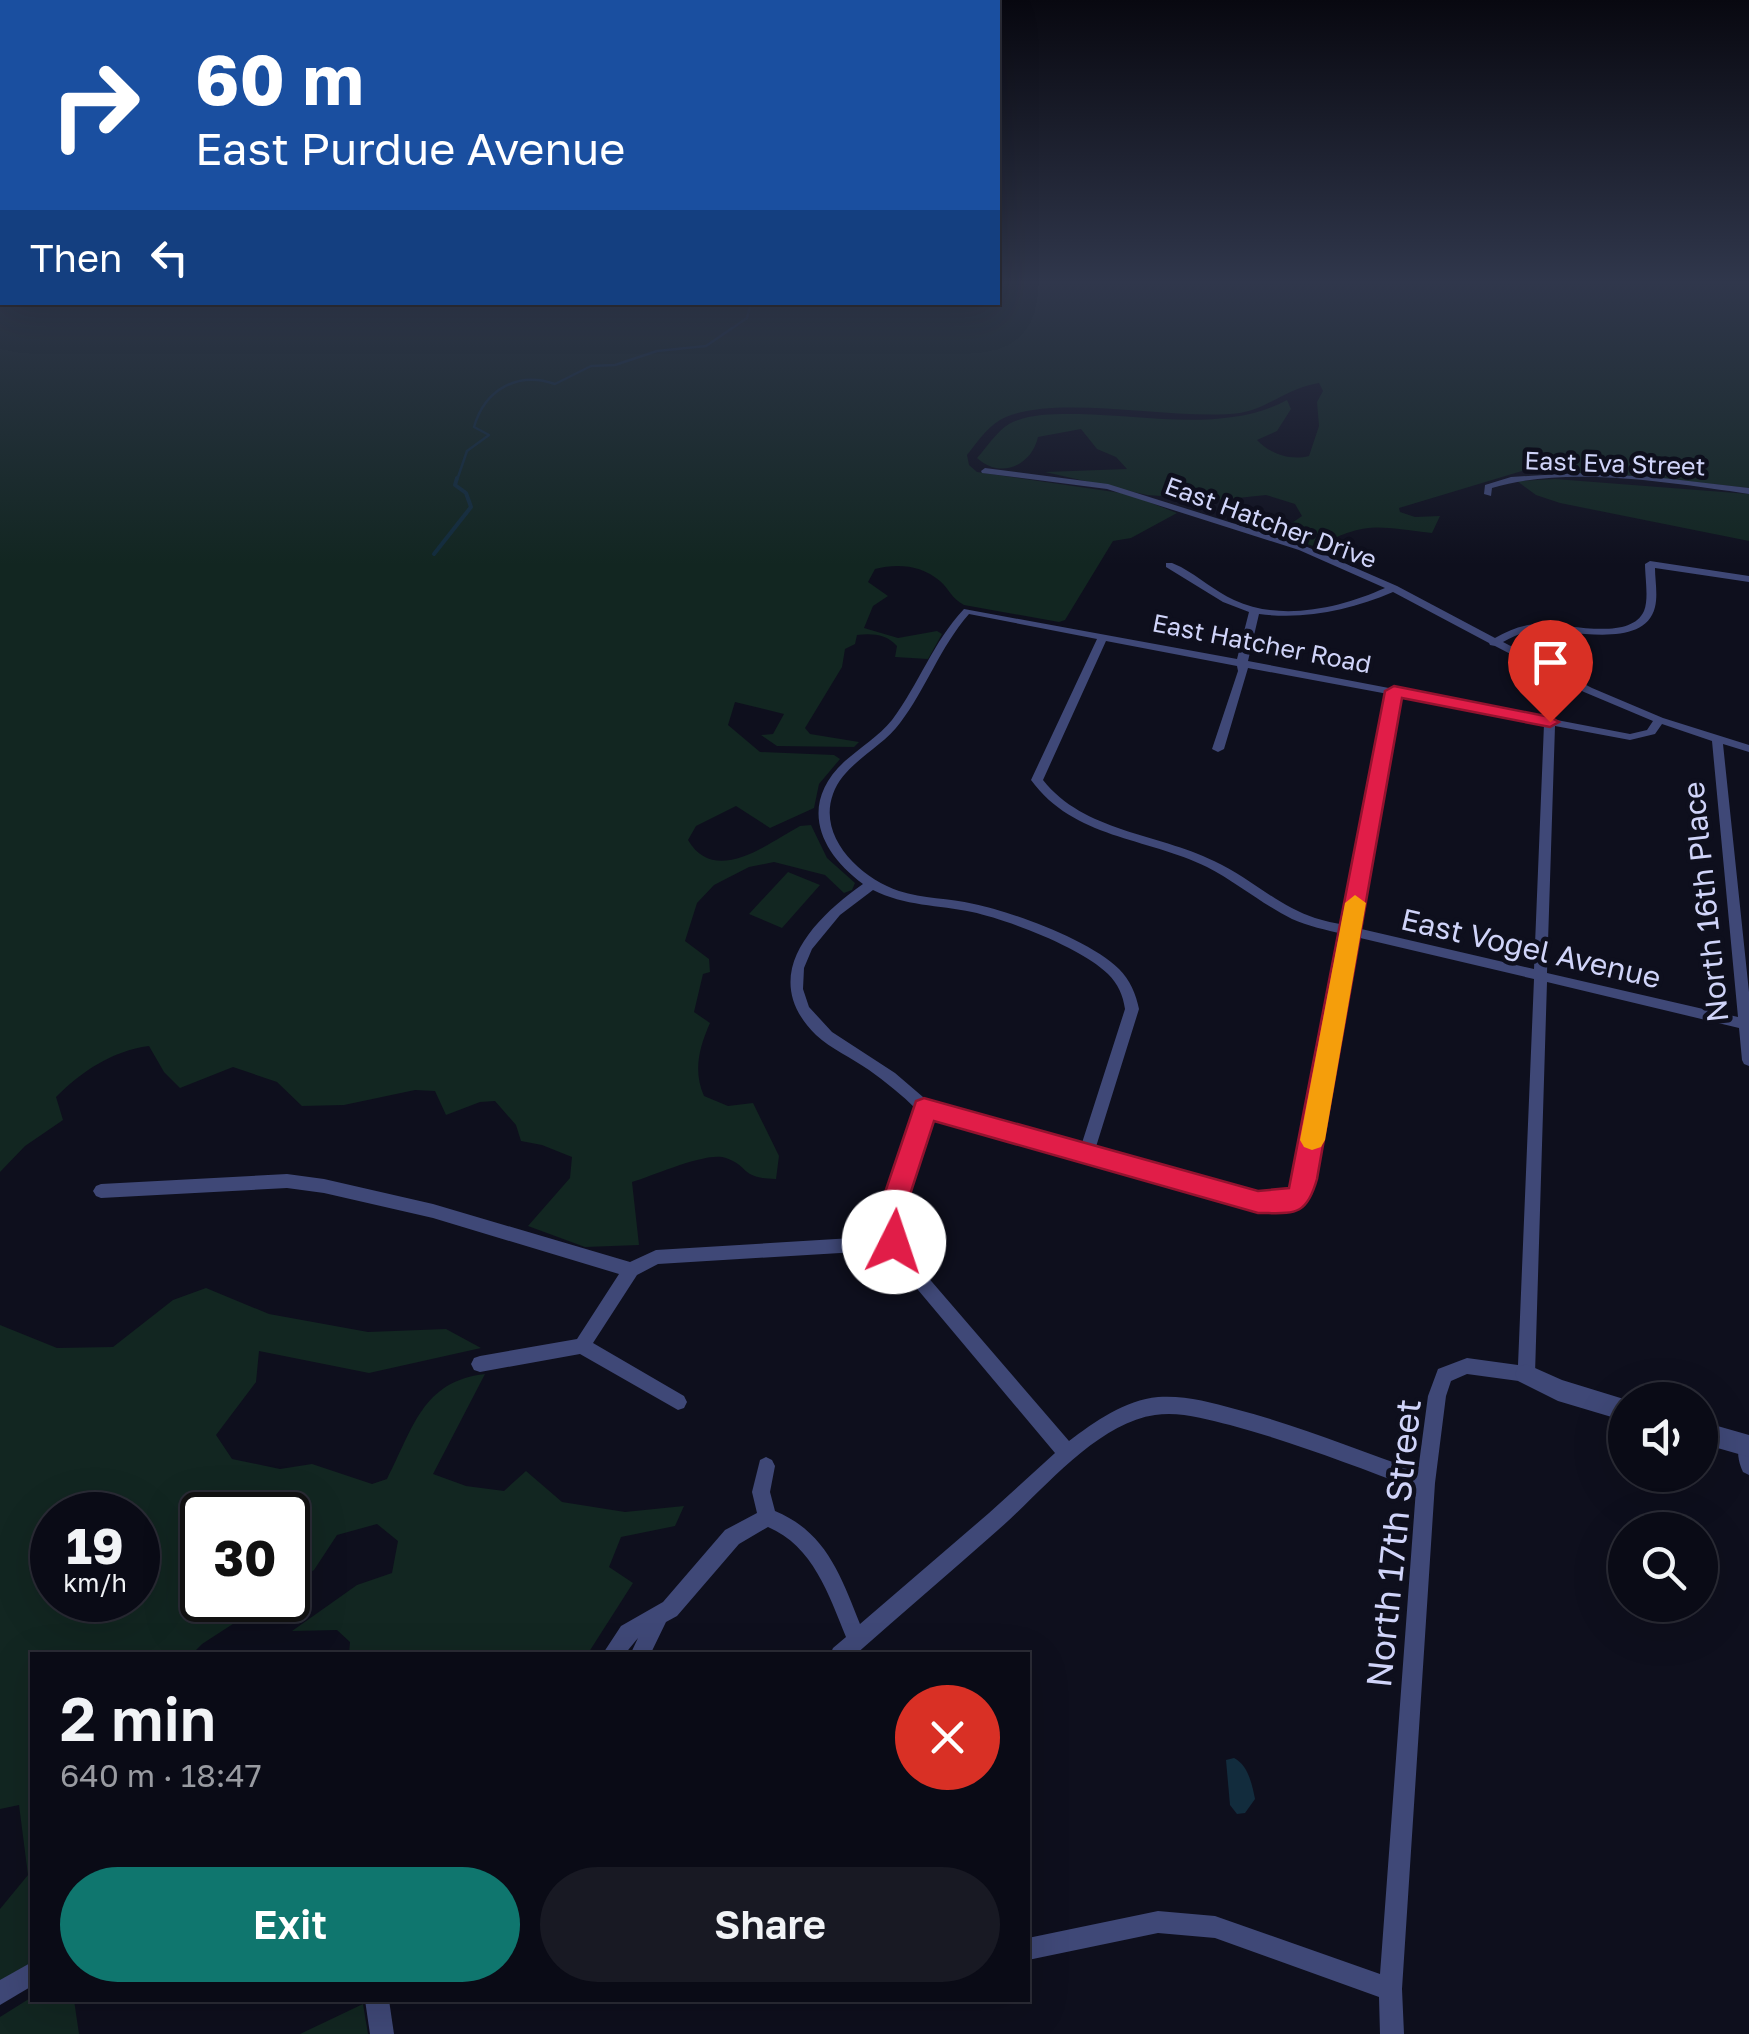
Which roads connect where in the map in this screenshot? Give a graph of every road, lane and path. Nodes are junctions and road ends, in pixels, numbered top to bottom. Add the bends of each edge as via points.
1 (985, 470) dead end
2 (1749, 492) edge
3 (1488, 494) dead end
4 (1169, 565) dead end
5 (1749, 579) edge
6 (1394, 588) junction
7 (1255, 610) junction
8 (1103, 636) junction
9 (1494, 642) junction
10 (1242, 662) junction
11 (1394, 691) junction
12 (1659, 720) junction
13 (1550, 722) junction
14 (1717, 738) junction
15 (1218, 749) dead end
16 (1749, 749) edge
17 (872, 884) junction
18 (1350, 932) junction
19 (1541, 977) junction
20 (1747, 1024) edge
21 (1749, 1060) edge
22 (924, 1108) junction
23 (1086, 1153) junction
24 (101, 1191) dead end
25 (894, 1242) junction
26 (631, 1270) junction
27 (582, 1346) junction
28 (480, 1364) dead end
29 (1526, 1374) junction
30 (678, 1402) dead end
31 (1608, 1405) edge
32 (1718, 1440) edge
33 (1748, 1452) edge
34 (1068, 1454) junction
35 (766, 1466) dead end
36 (1426, 1483) junction
37 (768, 1517) junction
38 (659, 1617) junction
39 (857, 1640) junction
40 (614, 1652) edge
41 (642, 1652) edge
42 (843, 1652) edge
43 (1030, 1949) edge
44 (30, 1975) edge
45 (1390, 1989) junction
46 (0, 1994) edge
47 (377, 2002) edge
48 (382, 2034) edge
49 (1392, 2034) edge

1 - 6 street, East Hatcher Drive via 1108,487 1302,548
2 - 3 street, East Eva Street via 1543,476 1500,481
4 - 7 street
5 - 9 street via 1650,564 1650,608 1638,623 1598,632 1541,627
6 - 7 street via 1345,608
6 - 9 street, East Hatcher Drive
7 - 10 street
8 - 10 street, East Hatcher Road
8 - 17 street, East Hatcher Road via 967,610 895,723 838,774 825,798 829,838
8 - 18 street, East Vogel Avenue via 1037,784 1085,818 1214,865 1292,914
9 - 12 street, East Hatcher Drive
10 - 11 street, East Hatcher Road
10 - 15 street
11 - 13 street, East Hatcher Road
11 - 18 street
12 - 13 street, East Hatcher Road via 1642,737
12 - 14 street, East Hatcher Drive
13 - 19 street
14 - 16 street, East Hatcher Drive
14 - 20 street, North 16th Place
17 - 22 street via 845,901 803,952 796,966 798,995 822,1031
17 - 23 street via 1002,916 1104,962 1116,974 1130,998 1129,1023
18 - 19 street, East Vogel Avenue
18 - 23 street via 1305,1179 1292,1202 1258,1202
19 - 20 street, East Vogel Avenue
19 - 29 street
20 - 21 street, North 16th Place
22 - 23 street
22 - 25 street via 890,1216
24 - 26 street via 287,1181 324,1186
25 - 26 street via 656,1257
25 - 34 street
26 - 27 street
27 - 28 street
27 - 30 street
29 - 31 street
29 - 36 street, North 17th Street via 1467,1366 1444,1375
32 - 33 street
34 - 36 street via 1140,1410 1181,1406
34 - 39 street
35 - 37 street via 761,1492
36 - 45 street, North 17th Street
37 - 38 street via 732,1537
37 - 39 street via 784,1522 822,1561
38 - 40 street via 628,1633
38 - 41 street
39 - 42 street
43 - 45 street via 1158,1922 1215,1927
44 - 46 street
45 - 49 street, North 17th Street
47 - 48 street

